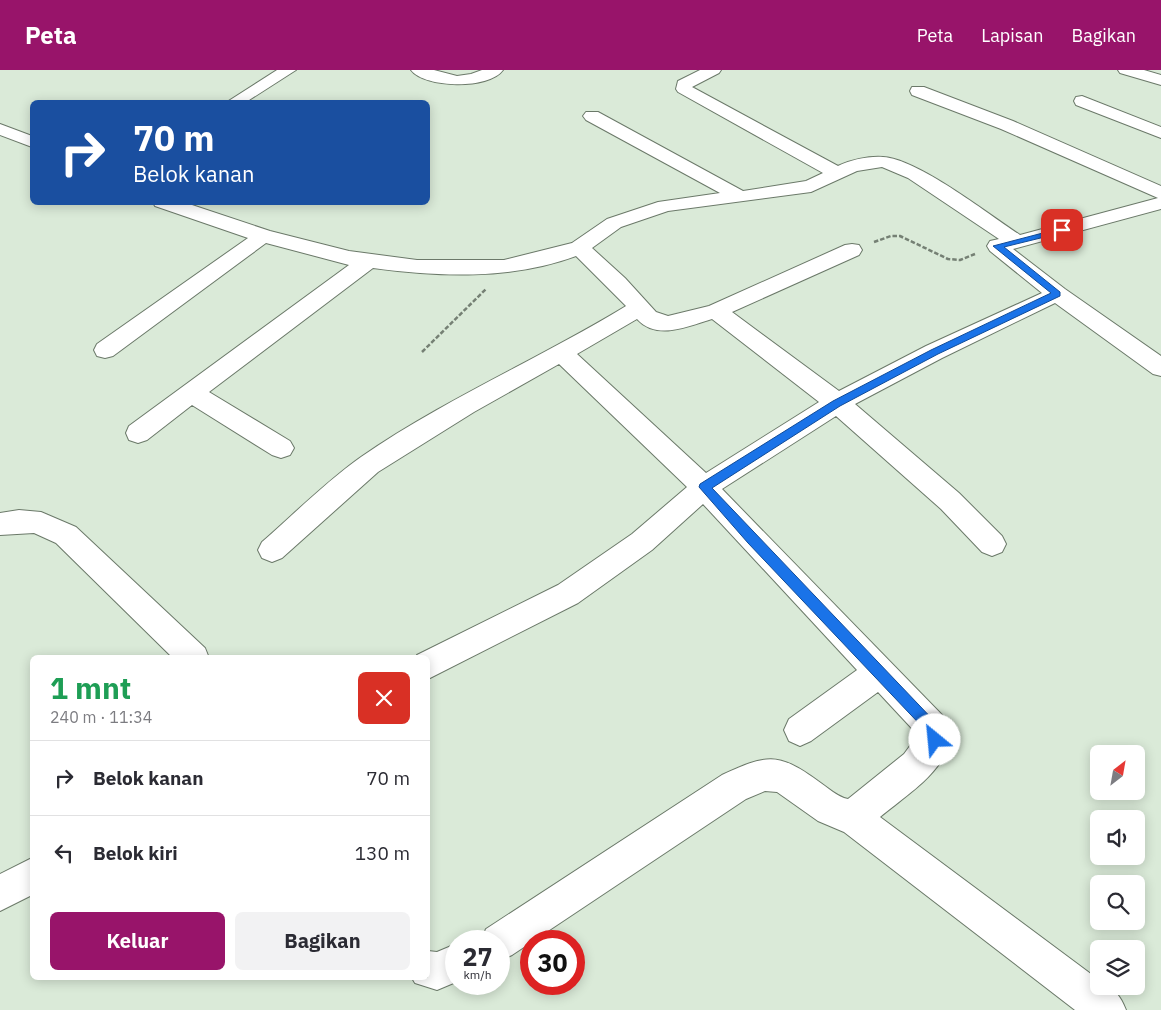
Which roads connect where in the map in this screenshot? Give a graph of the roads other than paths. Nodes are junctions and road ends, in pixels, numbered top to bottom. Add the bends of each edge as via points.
1 (288, 70) edge
2 (419, 70) edge
3 (495, 70) edge
4 (713, 70) edge
5 (1126, 70) edge
6 (1161, 80) edge
7 (918, 91) dead end
8 (238, 100) edge
9 (1082, 101) dead end
10 (592, 116) dead end
11 (0, 129) edge
12 (1161, 133) edge
13 (30, 141) edge
14 (838, 174) junction
15 (1161, 193) edge
16 (740, 197) junction
17 (1161, 202) edge
18 (171, 205) edge
19 (263, 236) junction
20 (1005, 243) junction
21 (579, 248) junction
22 (852, 250) road end
23 (368, 261) junction
24 (1057, 294) junction
25 (639, 308) junction
26 (716, 310) junction
27 (105, 350) dead end
28 (561, 352) junction
29 (1161, 368) edge
30 (191, 393) junction
31 (836, 403) junction
32 (138, 433) dead end
33 (281, 448) dead end
34 (704, 487) junction
35 (0, 524) edge
36 (992, 544) dead end
37 (272, 550) dead end
38 (191, 655) edge
39 (430, 664) edge
40 (879, 672) junction
41 (800, 730) dead end
42 (852, 817) junction
43 (30, 877) edge
44 (0, 893) edge
45 (510, 935) edge
46 (445, 968) edge
47 (430, 970) edge
48 (1107, 1010) edge

1 - 8 street
2 - 3 street via 451,82 471,80
4 - 14 street via 684,84 684,88
5 - 6 street
7 - 15 street via 1008,125
9 - 12 street
10 - 16 street
11 - 13 street
14 - 16 street via 811,186
14 - 20 street via 868,163 897,165 938,188
16 - 21 street via 665,206 633,215 614,223
17 - 20 street via 1046,235
18 - 19 street
19 - 23 street
19 - 27 street
20 - 24 street
21 - 23 street via 548,259 504,267 417,267
21 - 25 street
22 - 26 street
23 - 30 street
24 - 29 street
24 - 31 street
25 - 26 street via 648,317 668,324
25 - 28 street
26 - 31 street
28 - 34 street
28 - 37 street via 369,465
30 - 32 street
30 - 33 street
31 - 34 street
31 - 36 street via 950,500
34 - 39 street via 642,542 568,594
34 - 40 street
35 - 38 street via 45,523 66,535
40 - 41 street
40 - 42 street via 935,730 935,740 916,766
42 - 45 street via 841,816 790,782 772,774 752,778
42 - 48 street
43 - 44 street
46 - 47 street

